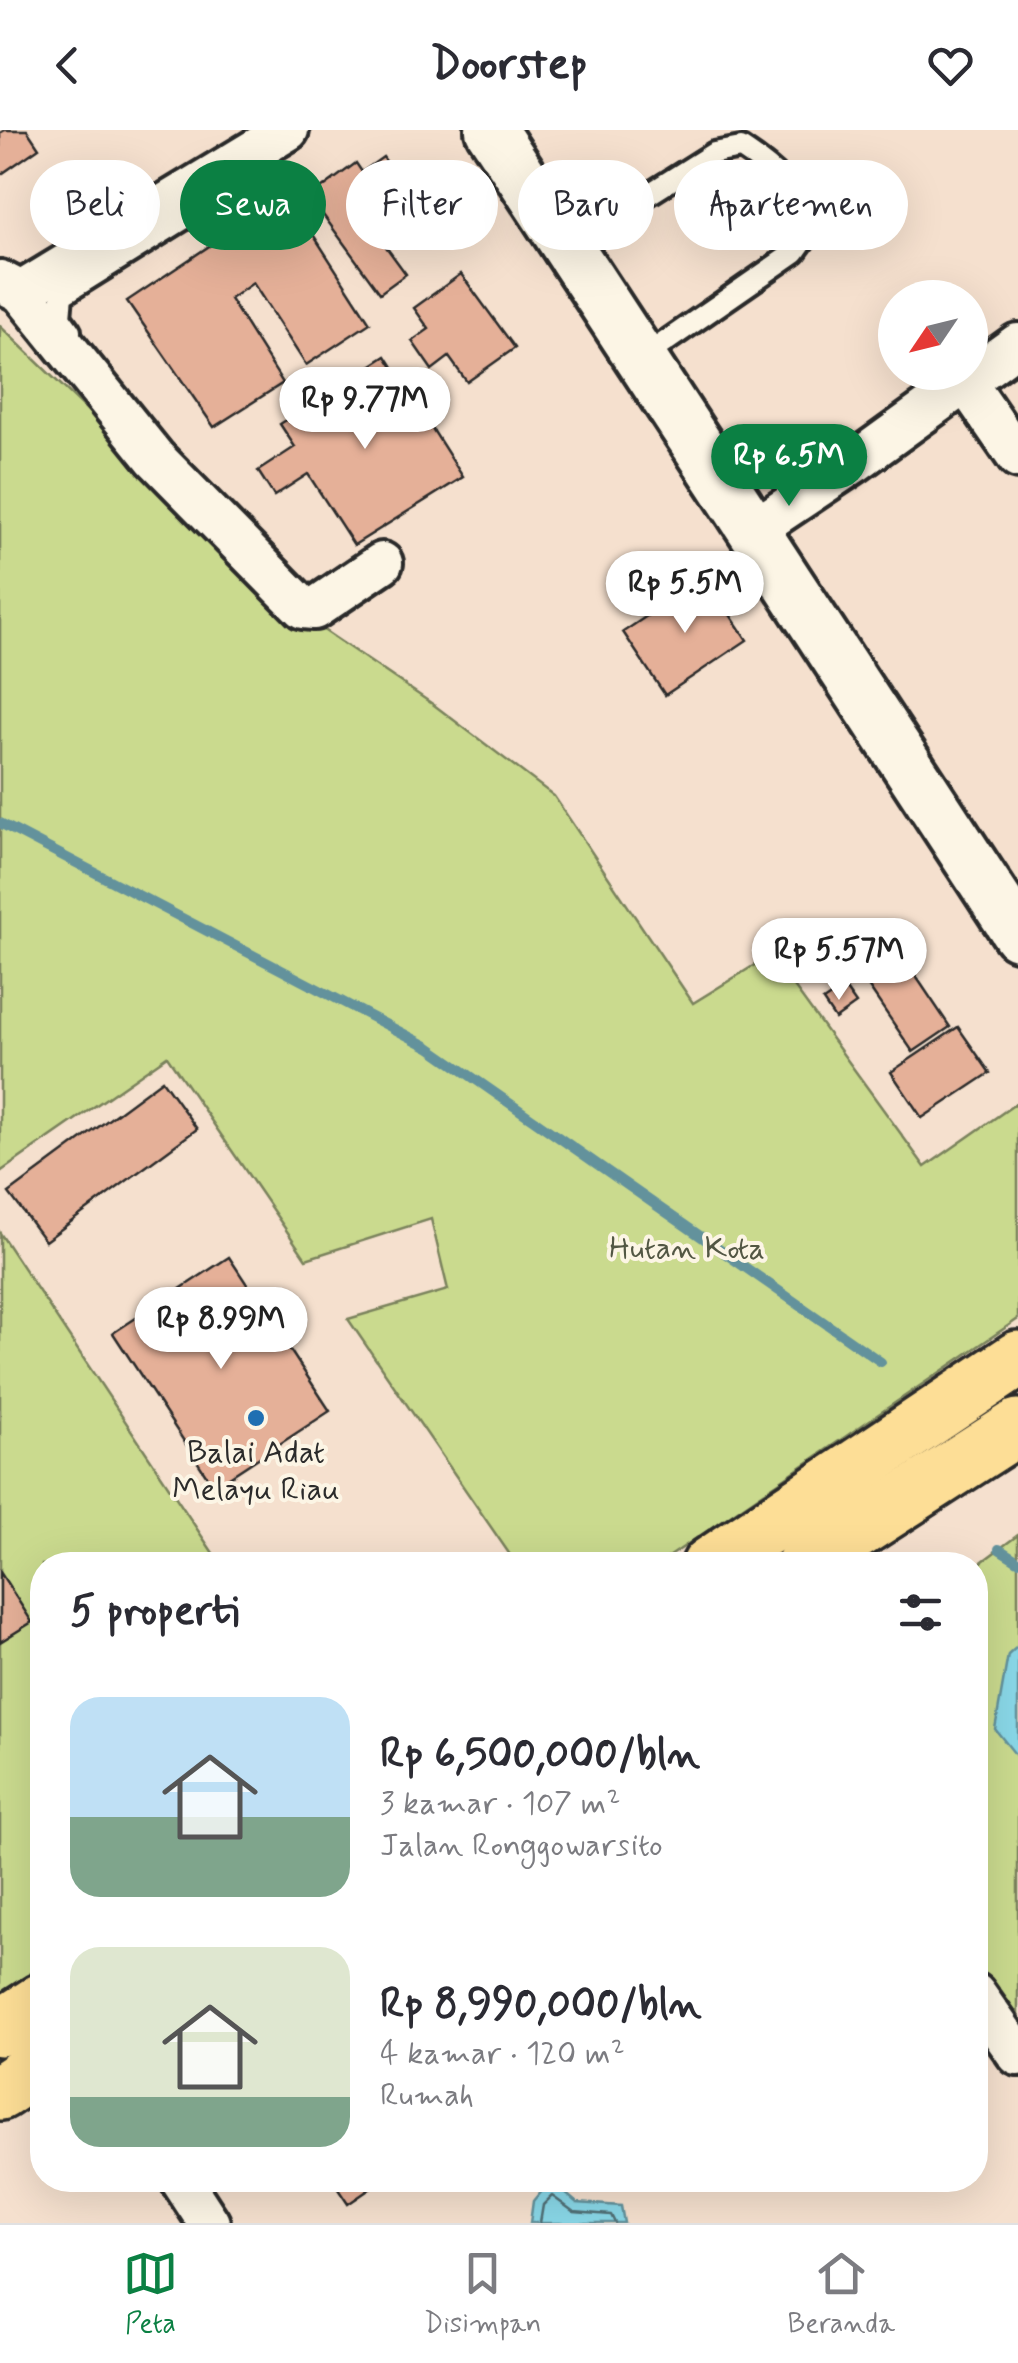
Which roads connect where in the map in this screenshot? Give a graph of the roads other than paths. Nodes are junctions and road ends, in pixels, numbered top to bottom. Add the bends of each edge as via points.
1 (288, 130) edge
2 (491, 130) edge
3 (239, 160) edge
4 (518, 171) edge
5 (654, 191) edge
6 (180, 193) edge
7 (180, 220) edge
8 (570, 250) edge
9 (11, 287) edge
10 (1018, 344) edge
11 (642, 358) junction
12 (988, 364) edge
13 (86, 372) junction
14 (951, 390) edge
15 (971, 390) edge
16 (1018, 458) edge
17 (754, 529) junction
18 (382, 563) dead end
19 (1018, 934) edge
20 (1018, 1358) edge
21 (1018, 1427) edge
22 (729, 1552) edge
23 (824, 1552) edge
24 (30, 2009) edge
25 (988, 2012) edge
26 (0, 2028) edge
27 (1018, 2055) edge
28 (30, 2072) edge
29 (0, 2092) edge
30 (190, 2192) edge
31 (209, 2223) edge

1 - 3 street
2 - 4 street
5 - 11 lane via 714,153 741,148 769,167 808,213 810,231 794,252
6 - 9 street
7 - 13 lane via 62,294 60,317 84,349
8 - 11 street
9 - 13 street
10 - 12 street
11 - 17 street
13 - 18 street via 308,610
14 - 17 street
15 - 16 street
17 - 19 street
20 - 22 main road
21 - 23 main road
24 - 26 main road
25 - 27 street
28 - 29 main road
30 - 31 street

